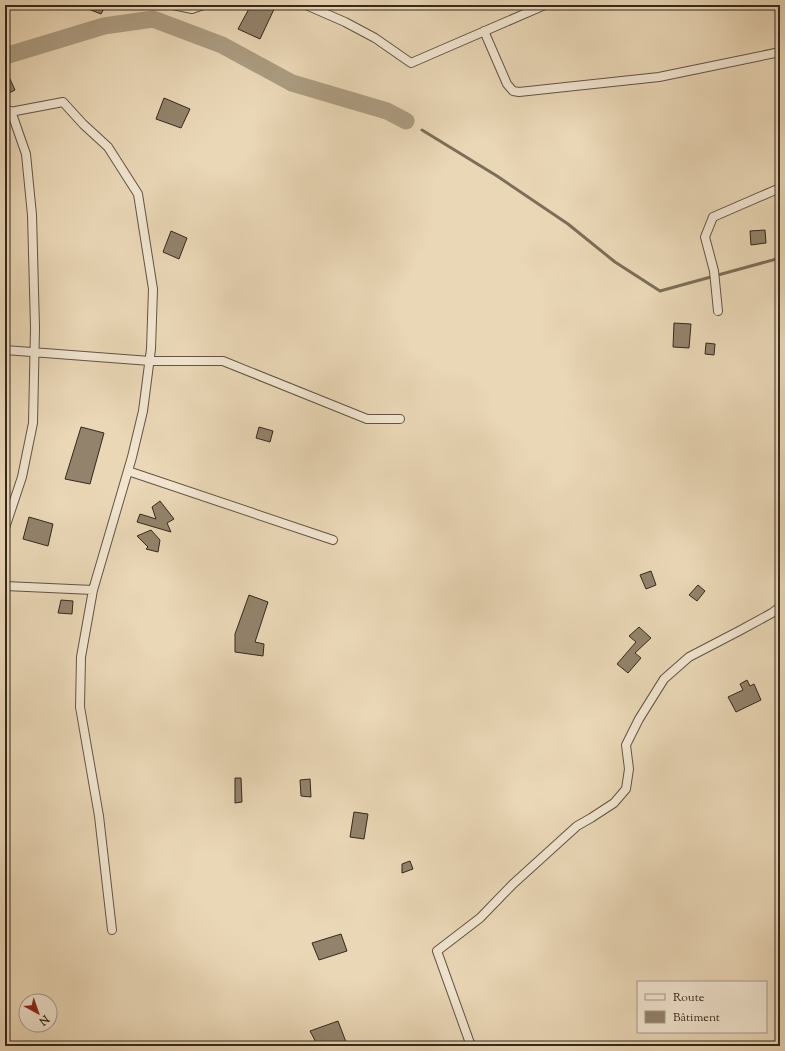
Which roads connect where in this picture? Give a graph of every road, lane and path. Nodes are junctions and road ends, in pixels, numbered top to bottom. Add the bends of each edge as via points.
1 (172, 5) edge
2 (203, 5) edge
3 (306, 5) edge
4 (545, 5) edge
5 (484, 31) junction
6 (780, 52) edge
7 (8, 112) edge
8 (780, 188) edge
9 (718, 311) dead end
10 (5, 350) edge
11 (35, 351) junction
12 (150, 361) junction
13 (400, 419) dead end
14 (128, 471) junction
15 (5, 528) edge
16 (333, 540) dead end
17 (5, 586) edge
18 (93, 590) junction
19 (780, 607) edge
20 (112, 930) dead end
21 (471, 1046) edge

1 - 2 street via 192,9
3 - 5 street via 375,38 411,63
4 - 5 street
5 - 6 street via 507,84 513,91 519,92 659,77
7 - 11 street via 26,154 28,169 32,214
7 - 12 street via 63,102 82,124 108,147 138,194 153,289
8 - 9 street via 713,217 705,238 714,275
10 - 11 street
11 - 12 street
11 - 15 street via 33,423 22,477
12 - 13 street via 223,361 367,419
12 - 14 street via 143,411
14 - 16 street
14 - 18 street
17 - 18 street
18 - 20 street via 81,657 80,707 99,816
19 - 21 street via 689,657 664,679 626,744 629,769 626,789 622,794 614,803 577,826 480,918 437,951

